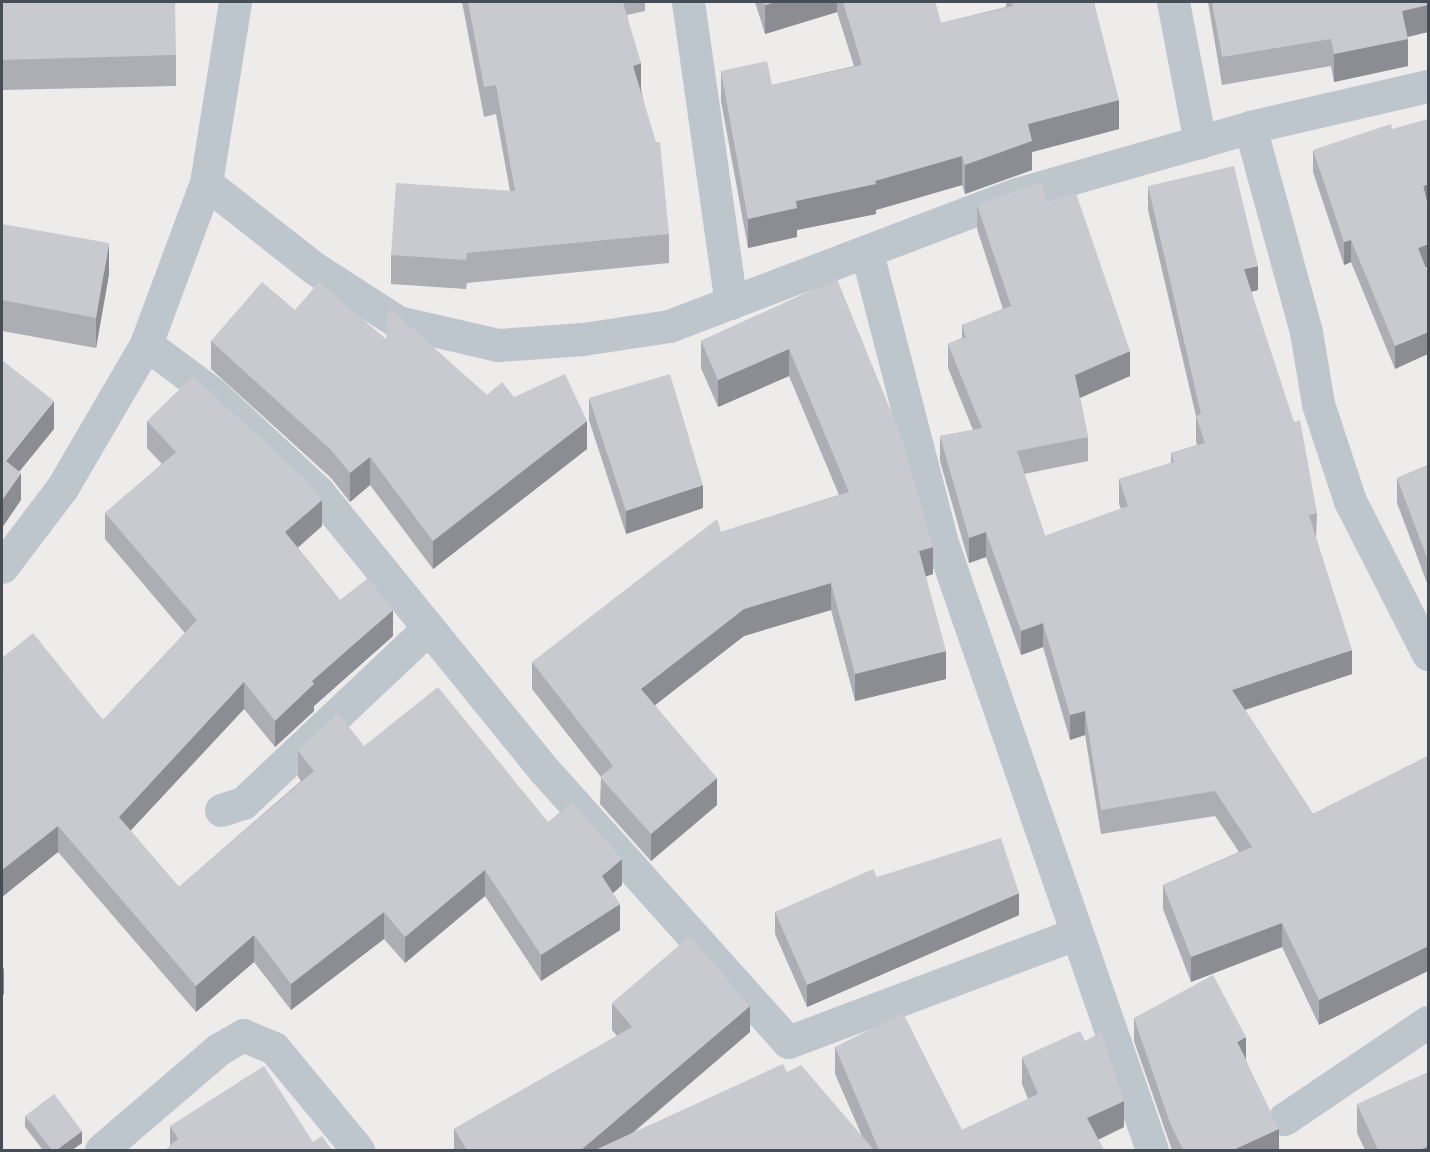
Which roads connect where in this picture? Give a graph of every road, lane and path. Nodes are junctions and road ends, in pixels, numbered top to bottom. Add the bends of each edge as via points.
1 (235, 2) edge
2 (688, 2) edge
3 (1173, 2) edge
4 (1428, 86) edge
5 (1250, 127) junction
6 (1200, 142) junction
7 (206, 183) junction
8 (867, 252) junction
9 (731, 303) junction
10 (146, 344) junction
11 (2, 567) edge
12 (429, 628) junction
13 (1428, 654) edge
14 (221, 810) dead end
15 (1076, 934) junction
16 (1428, 1022) edge
17 (1284, 1119) dead end
18 (101, 1150) edge
19 (358, 1150) edge
20 (1152, 1150) edge

1 - 7 street
2 - 9 street
3 - 6 street
4 - 5 street
5 - 6 street
5 - 13 street via 1306,332 1318,404 1350,501
6 - 8 street via 1017,194
7 - 9 street via 314,268 398,322 498,345 583,339 669,326
7 - 10 street
8 - 9 street
8 - 15 street via 942,543
10 - 11 street via 62,488
10 - 12 street via 212,393 318,492
12 - 14 street via 243,802
12 - 15 street via 544,770 788,1042
15 - 20 street
16 - 17 street
18 - 19 street via 219,1049 243,1035 274,1048

